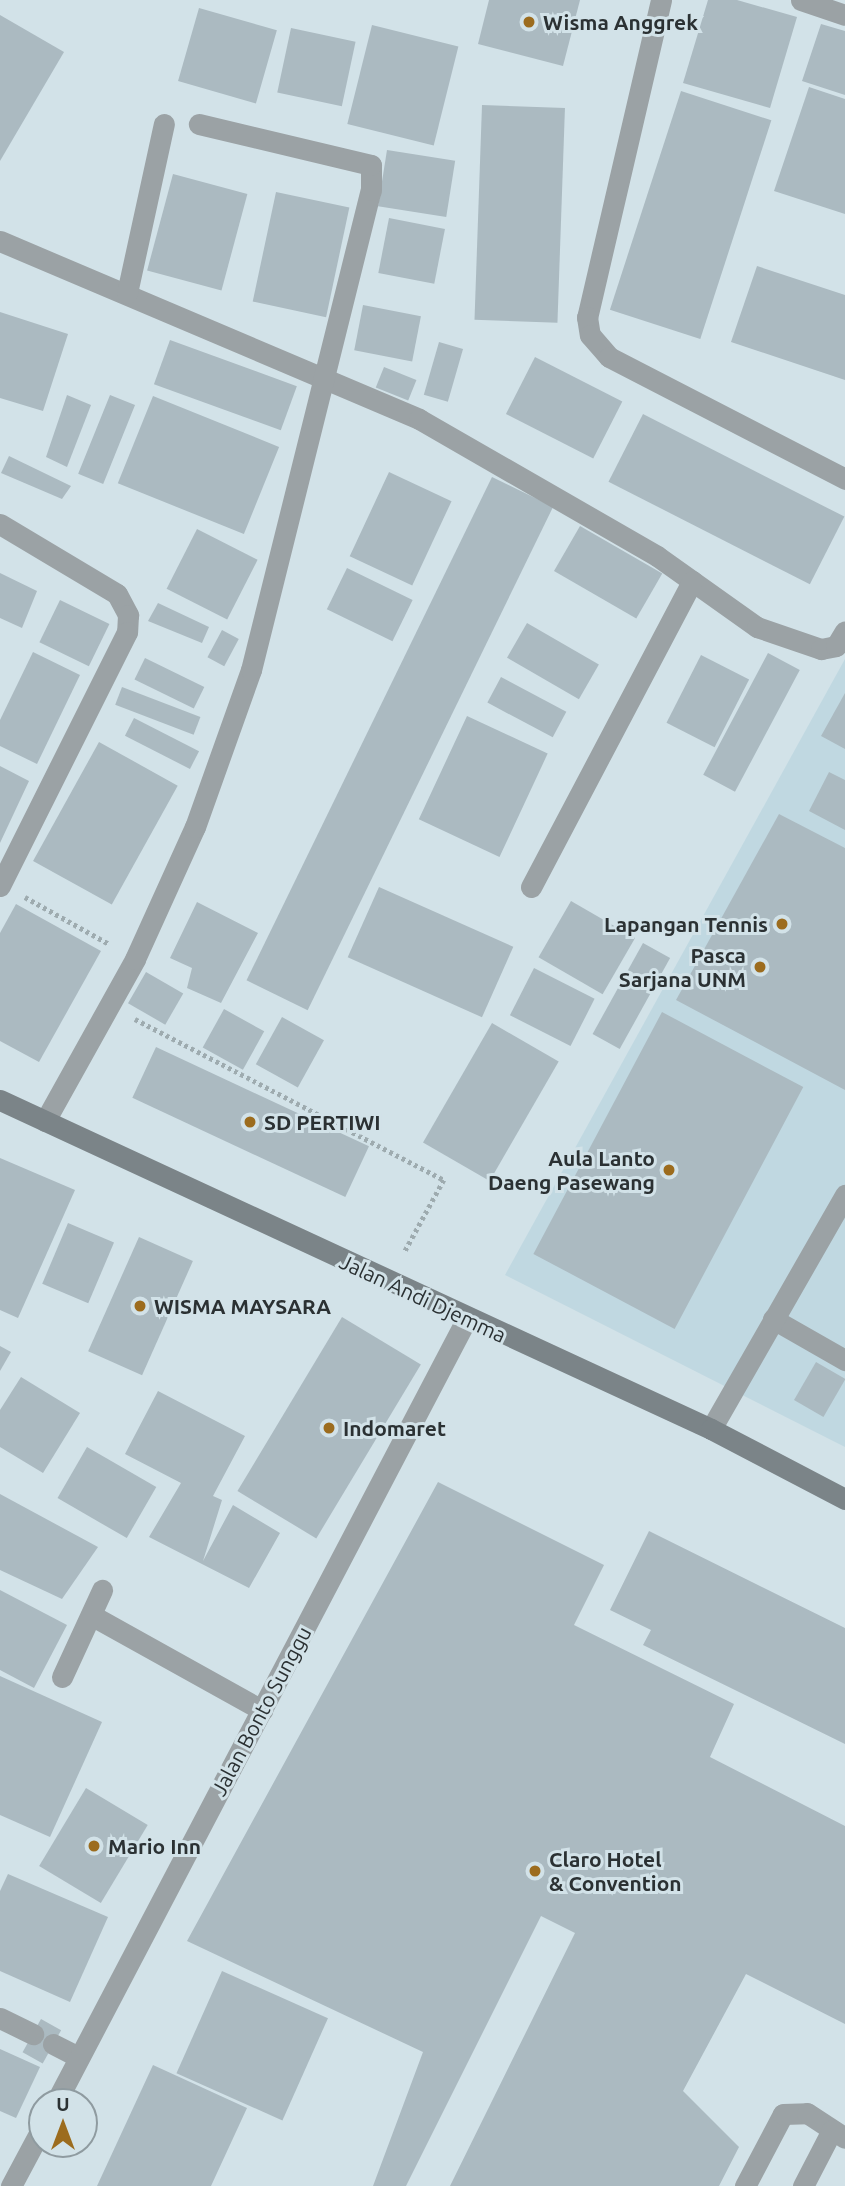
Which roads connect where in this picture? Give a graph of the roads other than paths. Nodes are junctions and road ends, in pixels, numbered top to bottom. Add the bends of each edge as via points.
1 (662, 0) edge
2 (802, 0) edge
3 (845, 15) edge
4 (164, 124) dead end
5 (199, 124) dead end
6 (0, 242) edge
7 (127, 293) junction
8 (328, 381) junction
9 (845, 479) edge
10 (0, 524) edge
11 (692, 581) junction
12 (845, 631) edge
13 (1, 885) edge
14 (531, 887) dead end
15 (0, 1100) edge
16 (45, 1121) junction
17 (845, 1195) edge
18 (837, 1226) edge
19 (773, 1319) junction
20 (466, 1320) junction
21 (845, 1360) edge
22 (711, 1429) junction
23 (845, 1499) edge
24 (102, 1590) dead end
25 (91, 1615) junction
26 (62, 1677) dead end
27 (262, 1710) junction
28 (0, 2018) edge
29 (33, 2034) dead end
30 (53, 2044) dead end
31 (79, 2057) junction
32 (63, 2088) edge
33 (839, 2134) edge
34 (28, 2154) edge
35 (11, 2186) edge
36 (745, 2186) edge
37 (803, 2186) edge

1 - 9 street via 587,317 590,335 609,357
2 - 3 street
4 - 7 street
5 - 8 street via 372,165 372,190
6 - 7 street
7 - 8 street
8 - 11 street via 419,419 542,486
8 - 16 street via 251,670 195,827 135,959
10 - 13 street via 117,594 128,615 127,632
11 - 12 street via 757,626 806,648 836,646
11 - 14 street
15 - 16 main road, Jalan Andi Djemma
16 - 20 main road, Jalan Andi Djemma
17 - 18 street
18 - 19 street
19 - 21 street
19 - 22 street
20 - 22 main road, Jalan Andi Djemma
20 - 27 street, Jalan Bonto Sunggu
22 - 23 main road, Jalan Andi Djemma
24 - 25 street
25 - 26 street
25 - 27 street
27 - 31 street, Jalan Bonto Sunggu
28 - 29 street
30 - 31 street
31 - 32 street, Jalan Bonto Sunggu
33 - 36 street via 807,2113 783,2115
33 - 37 street
34 - 35 street

